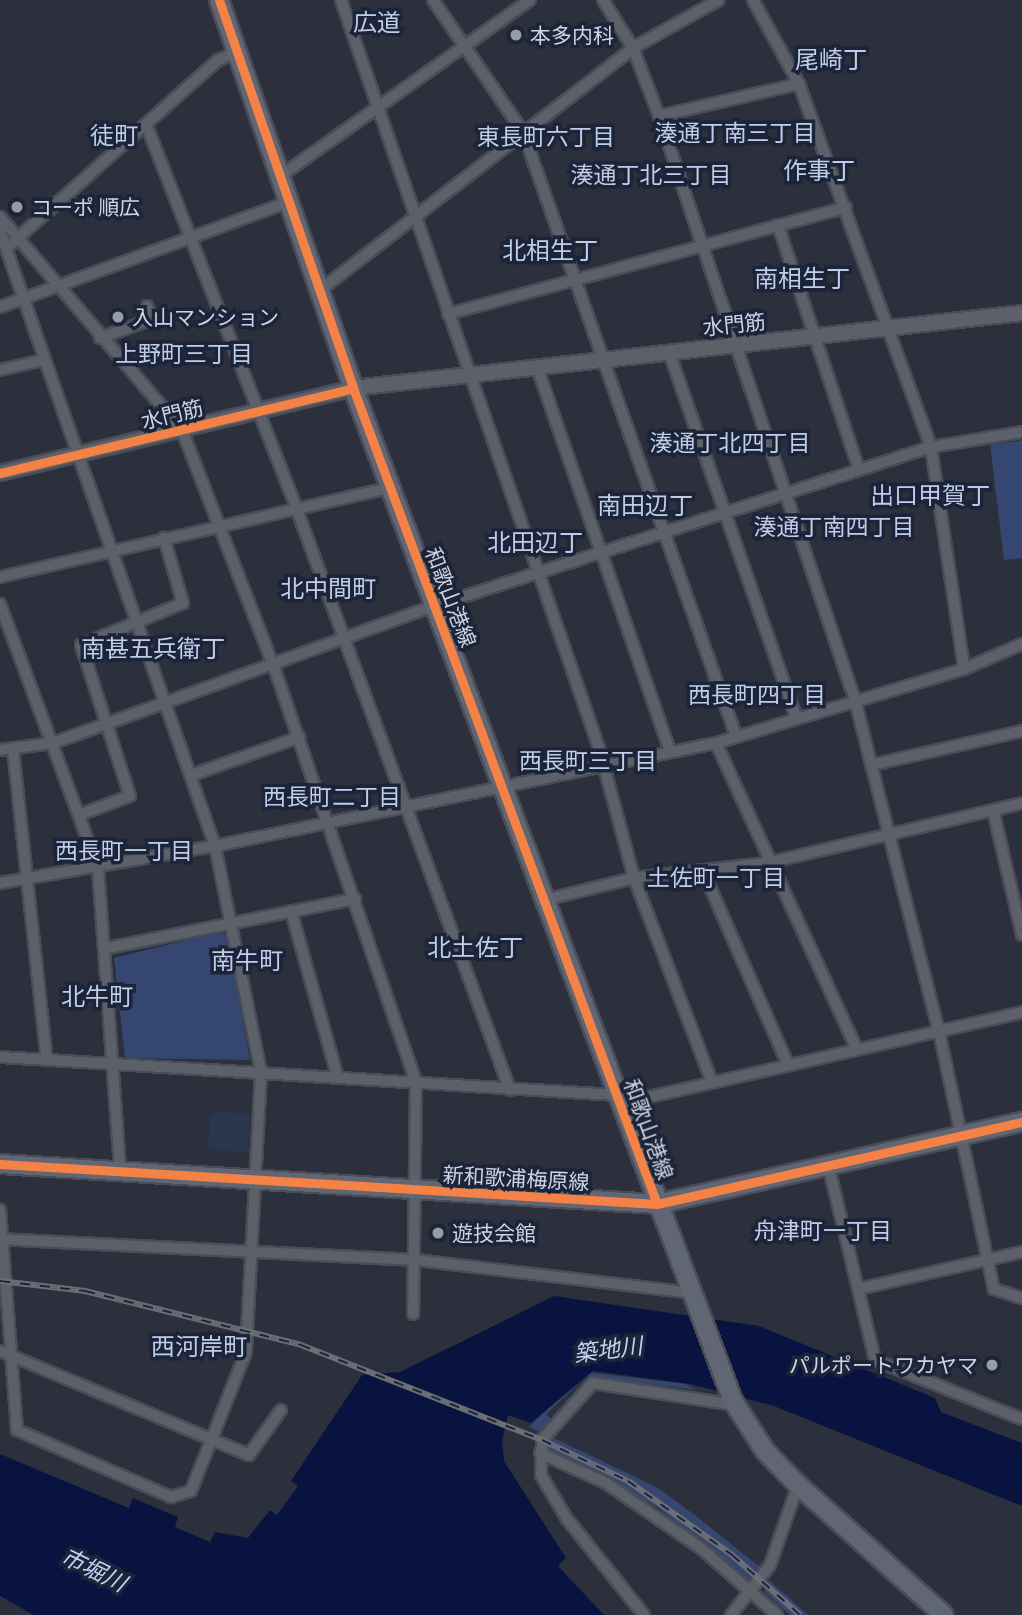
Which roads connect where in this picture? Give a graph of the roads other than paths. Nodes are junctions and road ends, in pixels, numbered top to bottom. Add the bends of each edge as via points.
1 (219, 0) edge
2 (341, 0) edge
3 (433, 0) edge
4 (530, 0) edge
5 (603, 0) edge
6 (719, 0) edge
7 (753, 0) edge
8 (463, 47) junction
9 (633, 48) junction
10 (237, 52) junction
11 (799, 84) junction
12 (375, 108) junction
13 (659, 116) junction
14 (146, 124) junction
15 (523, 132) junction
16 (279, 177) junction
17 (288, 202) junction
18 (846, 206) junction
19 (0, 216) edge
20 (413, 217) junction
21 (778, 225) junction
22 (0, 231) edge
23 (190, 239) junction
24 (16, 240) junction
25 (702, 244) junction
26 (5, 247) junction
27 (5, 264) edge
28 (576, 277) junction
29 (53, 286) junction
30 (319, 291) junction
31 (22, 296) junction
32 (148, 306) dead end
33 (0, 307) edge
34 (1022, 313) edge
35 (448, 314) junction
36 (888, 327) junction
37 (813, 336) junction
38 (100, 338) junction
39 (735, 345) junction
40 (669, 352) junction
41 (604, 359) junction
42 (43, 360) junction
43 (537, 367) junction
44 (0, 370) edge
45 (470, 375) junction
46 (353, 388) junction
47 (258, 410) junction
48 (182, 430) junction
49 (1022, 432) edge
50 (931, 447) junction
51 (74, 455) junction
52 (859, 470) junction
53 (0, 473) edge
54 (390, 488) junction
55 (786, 496) junction
56 (297, 510) junction
57 (727, 516) junction
58 (219, 523) junction
59 (669, 534) junction
60 (164, 538) junction
61 (107, 552) junction
62 (603, 556) junction
63 (540, 576) junction
64 (0, 577) edge
65 (0, 604) edge
66 (437, 605) junction
67 (135, 624) junction
68 (345, 643) junction
69 (1022, 643) edge
70 (274, 667) junction
71 (964, 669) junction
72 (855, 700) junction
73 (164, 703) junction
74 (796, 717) junction
75 (107, 724) junction
76 (1022, 731) edge
77 (736, 736) junction
78 (300, 737) junction
79 (53, 743) junction
80 (716, 743) junction
81 (13, 748) junction
82 (0, 750) edge
83 (670, 751) junction
84 (871, 765) junction
85 (600, 766) junction
86 (192, 775) junction
87 (504, 787) junction
88 (1022, 803) edge
89 (407, 806) junction
90 (993, 810) junction
91 (79, 815) junction
92 (332, 822) junction
93 (889, 833) junction
94 (215, 846) junction
95 (767, 863) junction
96 (98, 869) junction
97 (703, 871) junction
98 (635, 878) junction
99 (29, 880) junction
100 (0, 883) edge
101 (355, 899) junction
102 (544, 900) junction
103 (291, 911) junction
104 (232, 925) junction
105 (1022, 935) edge
106 (107, 948) junction
107 (1022, 1012) edge
108 (939, 1031) junction
109 (857, 1049) junction
110 (0, 1057) edge
111 (47, 1060) junction
112 (114, 1064) junction
113 (788, 1065) junction
114 (261, 1073) junction
115 (338, 1078) junction
116 (416, 1082) junction
117 (712, 1082) junction
118 (510, 1090) junction
119 (618, 1095) junction
120 (1022, 1122) edge
121 (961, 1136) junction
122 (0, 1164) edge
123 (829, 1168) junction
124 (120, 1169) junction
125 (257, 1179) junction
126 (416, 1189) junction
127 (657, 1204) junction
128 (0, 1210) edge
129 (2, 1239) edge
130 (252, 1251) junction
131 (1022, 1252) edge
132 (988, 1259) junction
133 (416, 1260) junction
134 (858, 1289) junction
135 (691, 1293) junction
136 (1022, 1298) edge
137 (413, 1314) dead end
138 (4, 1353) edge
139 (734, 1403) junction
140 (281, 1410) dead end
141 (1022, 1419) edge
142 (211, 1439) junction
143 (540, 1453) junction
144 (798, 1485) junction
145 (751, 1591) junction
146 (645, 1615) edge
147 (731, 1615) edge
148 (777, 1615) edge
149 (944, 1615) edge

1 - 10 main road, 和歌山港線
2 - 12 street
3 - 8 street
4 - 8 street
5 - 9 street
6 - 9 street
7 - 11 street
8 - 12 street
8 - 15 street
9 - 13 street
9 - 15 street
10 - 14 street via 218,60
10 - 16 main road, 和歌山港線
11 - 13 street
11 - 18 street
12 - 16 street
12 - 20 street
13 - 25 street
14 - 23 street
14 - 24 street
15 - 20 street
15 - 28 street
16 - 17 main road, 和歌山港線
17 - 23 street
17 - 30 main road, 和歌山港線
18 - 21 street
18 - 36 street
19 - 24 street
20 - 30 street
20 - 35 street
21 - 25 street
21 - 37 street
22 - 26 street
23 - 29 street
23 - 47 street
24 - 26 street
24 - 29 street
25 - 28 street
25 - 39 street
26 - 27 street
27 - 31 street
28 - 35 street
28 - 41 street
29 - 31 street
29 - 38 street
30 - 46 main road, 和歌山港線
31 - 33 street
31 - 42 street
32 - 38 street via 152,319
34 - 36 street, 水門筋
35 - 45 street
36 - 37 street, 水門筋
36 - 50 street
37 - 39 street, 水門筋
37 - 52 street
38 - 48 street
39 - 40 street, 水門筋
39 - 55 street
40 - 41 street, 水門筋
40 - 57 street
41 - 43 street, 水門筋
41 - 59 street
42 - 44 street
42 - 51 street
43 - 45 street, 水門筋
43 - 62 street
45 - 46 street, 水門筋
45 - 63 street
46 - 47 street, 水門筋
46 - 54 main road, 和歌山港線
47 - 48 street, 水門筋
47 - 56 street
48 - 51 street, 水門筋
48 - 58 street
49 - 50 street
50 - 52 street
50 - 71 street
51 - 53 street, 水門筋
51 - 61 street
52 - 55 street
54 - 56 street
54 - 66 main road, 和歌山港線
55 - 57 street
55 - 72 street
56 - 58 street
56 - 68 street
57 - 59 street
57 - 74 street
58 - 60 street
58 - 70 street
59 - 62 street
59 - 77 street
60 - 61 street
60 - 67 street via 183,603
61 - 64 street
61 - 67 street
62 - 63 street
62 - 83 street
63 - 66 street
63 - 85 street
65 - 79 street
66 - 68 street
66 - 87 main road, 和歌山港線
67 - 73 street
67 - 75 street via 81,645
68 - 70 street
68 - 89 street
69 - 71 street
70 - 73 street
70 - 78 street
71 - 72 street
72 - 74 street
72 - 84 street
73 - 75 street
73 - 86 street
74 - 77 street
75 - 79 street
75 - 91 street via 130,796
76 - 84 street
77 - 80 street
78 - 86 street
78 - 92 street
79 - 81 street
79 - 91 street
80 - 83 street
80 - 95 street
81 - 82 street
81 - 99 street
83 - 85 street
84 - 93 street
85 - 87 street
85 - 98 street
86 - 94 street
87 - 89 street
87 - 102 main road, 和歌山港線
88 - 90 street
89 - 92 street
89 - 118 street
90 - 93 street
90 - 105 street
91 - 96 street
92 - 94 street
92 - 101 street
93 - 95 street
93 - 108 street
94 - 96 street
94 - 104 street
95 - 97 street
95 - 109 street
96 - 99 street
96 - 106 street
97 - 98 street
97 - 113 street
98 - 102 street
98 - 117 street
99 - 100 street
99 - 111 street
101 - 103 street
101 - 116 street
102 - 119 main road, 和歌山港線
103 - 104 street
103 - 115 street
104 - 106 street
104 - 114 street
106 - 112 street
107 - 108 street
108 - 109 street
108 - 121 street
109 - 113 street
110 - 111 street
111 - 112 street
112 - 114 street
112 - 124 street
113 - 117 street
114 - 115 street
114 - 125 street
115 - 116 street
116 - 118 street
116 - 126 street
117 - 119 street via 649,1097
118 - 119 street
119 - 127 main road, 和歌山港線
120 - 121 main road, 新和歌浦梅原線
121 - 123 main road, 新和歌浦梅原線
121 - 132 street
122 - 124 main road, 新和歌浦梅原線
123 - 127 main road, 新和歌浦梅原線
123 - 134 street
124 - 125 main road, 新和歌浦梅原線
125 - 126 main road, 新和歌浦梅原線
125 - 130 street
126 - 127 main road, 新和歌浦梅原線
126 - 133 street
127 - 135 main road, 和歌山港線
128 - 129 street
129 - 130 street
129 - 138 street
130 - 133 street
130 - 142 street via 246,1352
131 - 132 street
132 - 134 street
132 - 136 street via 994,1289
133 - 135 street
133 - 137 street
134 - 141 street via 878,1364
135 - 139 main road, 和歌山港線
138 - 142 street
138 - 142 street via 17,1430 170,1497 191,1491
139 - 143 street via 593,1383 546,1433
139 - 144 main road, 和歌山港線
140 - 142 street via 249,1455
143 - 145 street via 606,1483
143 - 146 street via 541,1475 567,1519
144 - 145 street via 770,1566
144 - 149 main road, 和歌山港線
145 - 147 street
145 - 148 street

